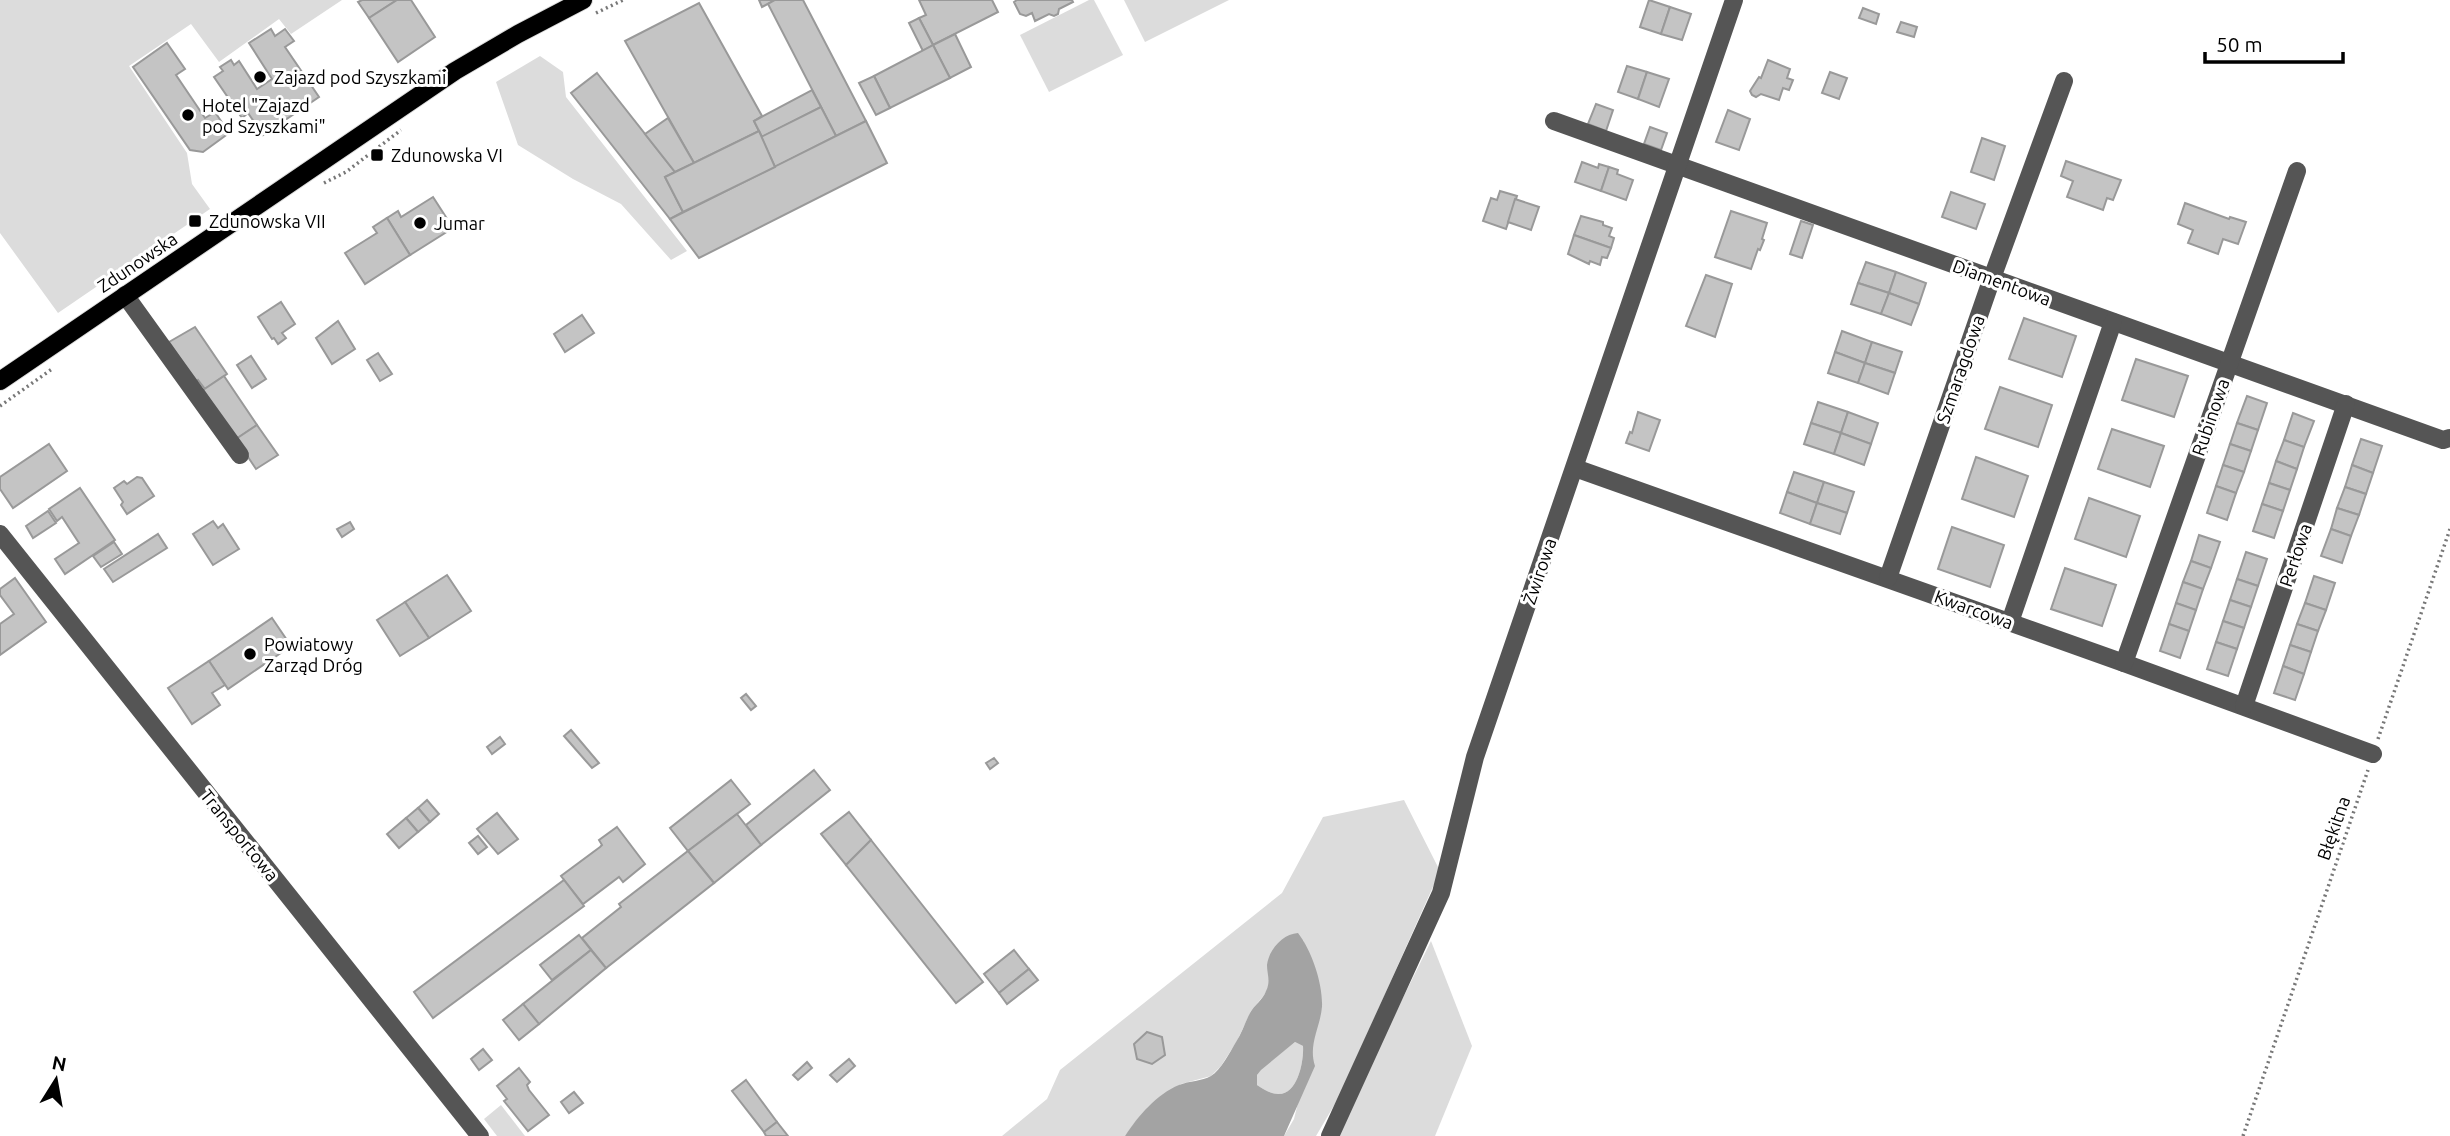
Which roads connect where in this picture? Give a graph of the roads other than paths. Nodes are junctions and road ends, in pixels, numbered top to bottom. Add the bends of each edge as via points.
1 (1734, 0) edge
2 (587, 8) edge
3 (2064, 81) dead end
4 (1554, 121) dead end
5 (1677, 165) junction
6 (2297, 171) dead end
7 (1992, 278) junction
8 (124, 295) junction
9 (2113, 322) junction
10 (2229, 363) junction
11 (0, 381) edge
12 (2346, 404) junction
13 (2450, 438) edge
14 (240, 455) dead end
15 (1575, 468) junction
16 (0, 534) edge
17 (1888, 578) junction
18 (2010, 622) junction
19 (2124, 663) junction
20 (2244, 706) junction
21 (2373, 754) road end
22 (480, 1136) edge
23 (1330, 1136) edge

1 - 5 street, Żwirowa
2 - 8 main road, Zdunowska via 518,34 456,71
3 - 7 street, Szmaragdowa
4 - 5 street, Diamentowa
5 - 7 street, Diamentowa
5 - 15 street, Żwirowa
6 - 10 street, Rubinowa
7 - 9 street, Diamentowa
7 - 17 street, Szmaragdowa
8 - 11 main road, Zdunowska
8 - 14 street
9 - 10 street, Diamentowa
9 - 18 street
10 - 12 street, Diamentowa
10 - 19 street, Rubinowa
12 - 13 street, Diamentowa via 2444,440
12 - 20 street, Perłowa
15 - 17 street, Kwarcowa
15 - 23 street, Żwirowa via 1475,757 1441,893
16 - 22 street, Transportowa
17 - 18 street, Kwarcowa
18 - 19 street, Kwarcowa
19 - 20 street, Kwarcowa
20 - 21 street, Kwarcowa

